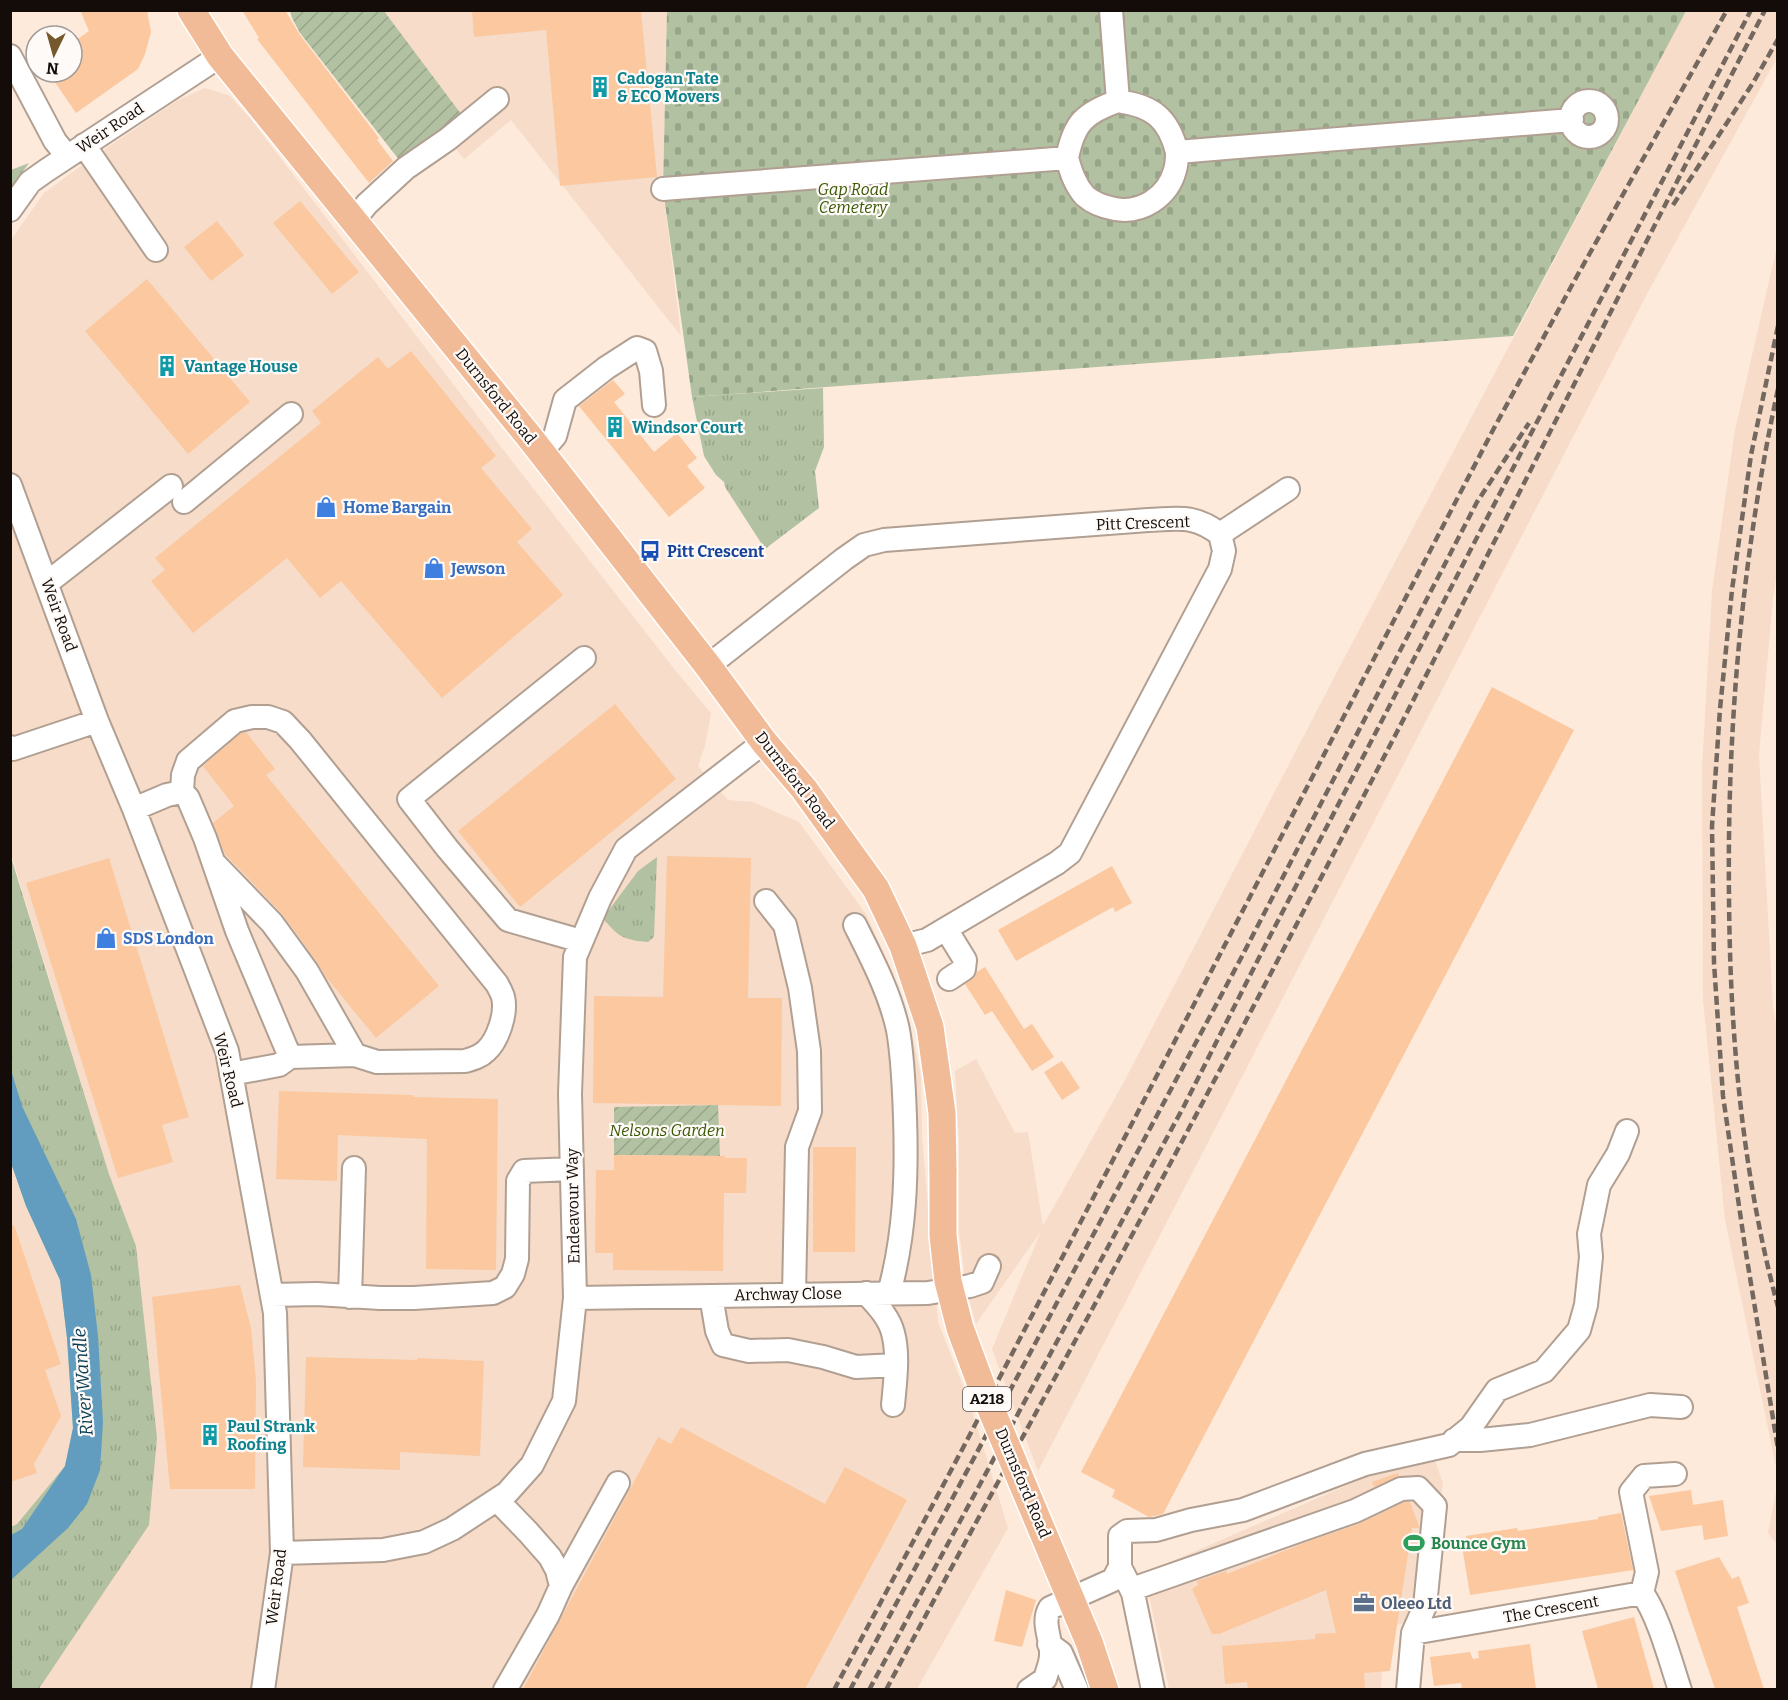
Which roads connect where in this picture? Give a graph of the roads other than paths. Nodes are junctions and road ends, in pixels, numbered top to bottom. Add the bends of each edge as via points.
1 (191, 10) edge
2 (1111, 10) edge
3 (220, 56) junction
4 (10, 57) edge
5 (497, 99) dead end
6 (1118, 101) junction
7 (1572, 120) dead end
8 (75, 151) junction
9 (1177, 152) junction
10 (1067, 158) junction
11 (663, 189) dead end
12 (10, 210) edge
13 (353, 221) junction
14 (156, 250) dead end
15 (654, 405) dead end
16 (291, 414) dead end
17 (541, 452) junction
18 (10, 485) edge
19 (1288, 489) dead end
20 (1220, 534) junction
21 (47, 583) junction
22 (584, 658) dead end
23 (708, 666) junction
24 (97, 721) junction
25 (764, 742) junction
26 (12, 749) edge
27 (182, 792) junction
28 (134, 809) junction
29 (214, 863) junction
30 (766, 901) dead end
31 (855, 925) dead end
32 (946, 929) junction
33 (581, 941) junction
34 (903, 946) junction
35 (949, 979) dead end
36 (355, 1055) junction
37 (291, 1058) junction
38 (231, 1074) junction
39 (1627, 1131) dead end
40 (354, 1168) dead end
41 (572, 1169) junction
42 (989, 1266) dead end
43 (866, 1293) junction
44 (890, 1293) junction
45 (794, 1294) junction
46 (272, 1295) junction
47 (711, 1296) junction
48 (350, 1297) junction
49 (575, 1298) junction
50 (896, 1365) junction
51 (893, 1405) dead end
52 (1681, 1407) dead end
53 (1455, 1440) junction
54 (1675, 1474) dead end
55 (618, 1483) dead end
56 (497, 1500) junction
57 (282, 1553) junction
58 (1120, 1567) junction
59 (561, 1586) junction
60 (1133, 1593) junction
61 (1642, 1593) junction
62 (1413, 1633) junction
63 (1049, 1644) junction
64 (263, 1689) edge
65 (505, 1689) edge
66 (1029, 1689) edge
67 (1077, 1689) edge
68 (1105, 1689) edge
69 (1153, 1689) edge
70 (1408, 1689) edge
71 (1680, 1689) edge

1 - 3 main road, Durnsford Road / A218
2 - 6 street
3 - 8 street, Weir Road
3 - 13 main road, Durnsford Road / A218
4 - 8 street via 55,141
5 - 13 street via 406,168
6 - 9 street via 1151,110 1158,116 1173,136
6 - 10 street via 1097,108 1081,121
7 - 9 street
8 - 12 street, Weir Road via 30,182
8 - 14 street
9 - 10 street via 1169,185 1157,198 1126,211 1103,207 1086,196 1074,180
10 - 11 street
13 - 17 main road, Durnsford Road / A218
15 - 17 street via 651,371 645,351 637,348 565,400 555,436
16 - 21 street
17 - 23 main road, Durnsford Road / A218
18 - 21 street, Weir Road
19 - 20 street
20 - 23 street, Pitt Crescent via 1205,523 1188,519 1148,520 884,540 864,545
20 - 32 street via 1224,551 1220,569 1070,853
21 - 24 street, Weir Road
22 - 33 street via 409,799 508,920
23 - 25 main road, Durnsford Road / A218
24 - 26 street
24 - 28 street, Weir Road
25 - 33 street, Endeavour Way via 626,849
25 - 34 main road, Durnsford Road / A218 via 804,789 876,889
27 - 28 street
27 - 29 street via 188,798
27 - 36 street via 188,761 235,721 268,717 283,722 405,869 503,996 496,1039 475,1058 378,1062
28 - 38 street, Weir Road via 227,1051
29 - 36 street via 272,923 300,961
29 - 37 street via 237,931
30 - 45 street via 785,925 809,1051 810,1111 797,1148
31 - 44 street via 881,977 897,1030 904,1087 907,1168 898,1260
32 - 34 street via 927,940
32 - 35 street via 965,960 964,969
33 - 41 street, Endeavour Way via 575,957 570,1094
34 - 68 main road, Durnsford Road / A218, bridge via 930,1027 942,1113 943,1235 948,1281 960,1328
36 - 37 street
37 - 38 street via 279,1065
38 - 46 street, Weir Road
39 - 53 street via 1599,1185 1589,1234 1586,1305 1579,1330 1544,1371 1497,1390 1471,1427
40 - 48 street
41 - 48 street via 524,1171 518,1181 517,1259 505,1287 493,1293
41 - 49 street, Endeavour Way
42 - 44 street, Archway Close via 982,1282 970,1287
43 - 44 street, Archway Close
43 - 45 street, Archway Close
43 - 50 street via 893,1332
45 - 47 street, Archway Close
46 - 48 street
46 - 57 street, Weir Road
47 - 49 street, Archway Close
47 - 50 street via 723,1345 749,1351 788,1350 856,1368
49 - 56 street, Endeavour Way via 564,1401 532,1464
50 - 51 street
52 - 53 street via 1650,1405 1530,1435
53 - 58 street via 1449,1445 1365,1464 1243,1510 1156,1530 1127,1531 1120,1536
54 - 61 street via 1644,1476 1631,1492 1647,1572
55 - 59 street
56 - 57 street, Endeavour Way via 424,1542 383,1550
56 - 59 street via 550,1557
57 - 64 street, Weir Road
58 - 60 street
58 - 63 street via 1113,1581 1050,1608 1046,1614
59 - 65 street
60 - 62 street via 1138,1587 1355,1511 1401,1489 1418,1488 1435,1506 1425,1605
60 - 69 street
61 - 62 street, The Crescent
61 - 71 street
62 - 70 street
63 - 66 street via 1052,1656 1045,1678
63 - 67 street via 1061,1653

